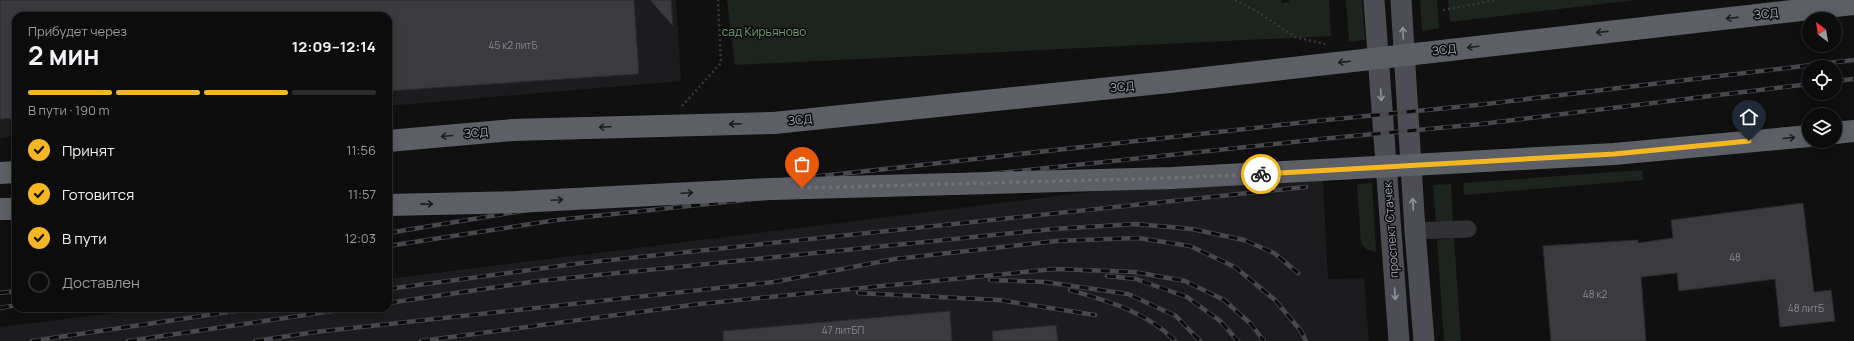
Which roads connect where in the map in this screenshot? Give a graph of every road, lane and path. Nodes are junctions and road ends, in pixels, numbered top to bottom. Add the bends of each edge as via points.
1 (718, 0) edge
2 (1235, 0) edge
3 (1374, 0) edge
4 (1401, 0) edge
5 (1496, 0) edge
6 (1854, 4) edge
7 (1443, 10) dead end
8 (1333, 45) dead end
9 (681, 106) dead end
10 (1854, 131) edge
11 (1842, 132) edge
12 (1802, 137) edge
13 (392, 141) edge
14 (12, 172) edge
15 (0, 173) edge
16 (392, 205) edge
17 (0, 209) edge
18 (12, 209) edge
19 (1468, 229) dead end
20 (1414, 231) junction
21 (1399, 341) edge
22 (1424, 341) edge

1 - 9 path via 721,63
2 - 8 path via 1295,37
3 -> 21 main road, проспект Стачек
20 -> 4 main road, проспект Стачек
5 - 7 path
6 -> 13 highway, ЗСД, bridge via 1168,82 774,123 512,130
10 - 11 highway
16 -> 12 highway, bridge via 516,202 771,189 1172,178 1614,154
14 - 15 highway
17 - 18 highway
19 - 20 lane
20 - 22 main road, проспект Стачек

